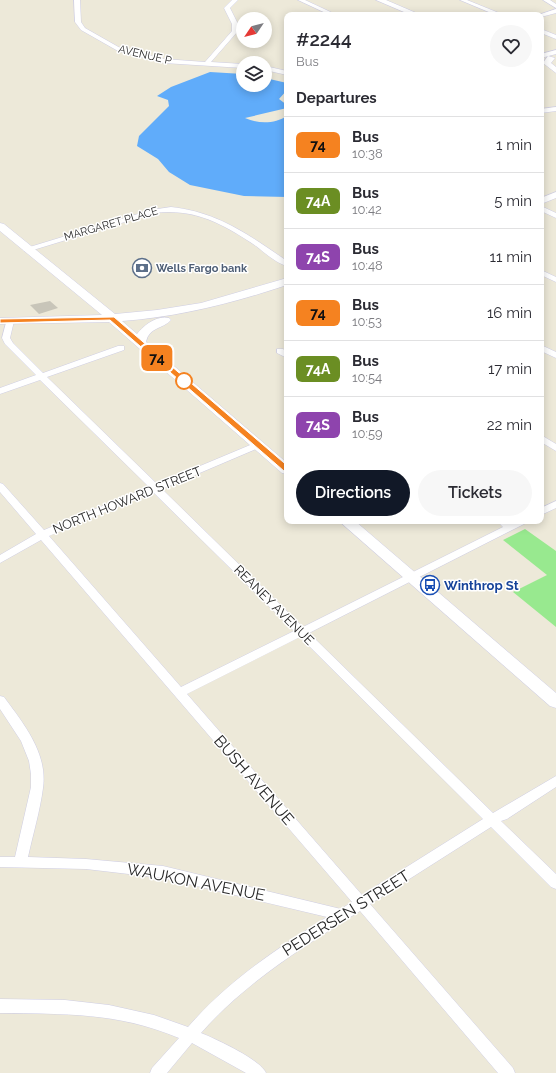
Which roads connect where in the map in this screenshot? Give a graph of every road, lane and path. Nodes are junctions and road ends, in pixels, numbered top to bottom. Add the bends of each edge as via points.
1 (77, 0) edge
2 (236, 0) edge
3 (301, 0) edge
4 (463, 0) edge
5 (546, 0) edge
6 (377, 1) edge
7 (556, 6) edge
8 (556, 11) edge
9 (327, 12) edge
10 (399, 12) edge
11 (408, 12) edge
12 (493, 12) edge
13 (544, 14) edge
14 (544, 32) edge
15 (556, 37) edge
16 (547, 57) edge
17 (206, 64) junction
18 (236, 66) edge
19 (544, 66) edge
20 (272, 70) edge
21 (544, 71) edge
22 (556, 71) edge
23 (284, 72) edge
24 (556, 76) edge
25 (556, 109) edge
26 (544, 111) edge
27 (556, 188) edge
28 (544, 192) edge
29 (556, 195) edge
30 (544, 199) edge
31 (544, 210) edge
32 (556, 216) edge
33 (0, 226) edge
34 (24, 246) junction
35 (284, 262) edge
36 (544, 274) edge
37 (556, 280) edge
38 (284, 281) edge
39 (284, 290) edge
40 (88, 299) junction
41 (73, 319) junction
42 (165, 320) junction
43 (115, 321) junction
44 (5, 324) edge
45 (140, 344) junction
46 (121, 348) dead end
47 (544, 349) edge
48 (556, 356) edge
49 (41, 376) junction
50 (0, 391) edge
51 (544, 440) edge
52 (258, 445) junction
53 (556, 448) edge
54 (284, 467) edge
55 (0, 486) edge
56 (156, 488) junction
57 (556, 504) edge
58 (544, 510) edge
59 (350, 524) edge
60 (506, 524) edge
61 (42, 535) junction
62 (0, 560) edge
63 (412, 577) junction
64 (301, 632) junction
65 (179, 693) junction
66 (0, 700) edge
67 (556, 702) edge
68 (556, 781) edge
69 (491, 819) junction
70 (0, 862) edge
71 (20, 862) junction
72 (556, 883) edge
73 (360, 903) junction
74 (341, 915) junction
75 (0, 1006) edge
76 (190, 1034) junction
77 (157, 1073) edge
78 (259, 1073) edge
79 (508, 1073) edge

1 - 17 street, AVENUE P via 79,26 107,44 127,53 154,59
2 - 17 street via 227,8 235,24 235,31
3 - 9 street
4 - 12 street
5 - 7 street
6 - 10 main road
6 - 11 main road
8 - 13 street
14 - 15 street
16 - 22 main road via 547,65
17 - 18 street, AVENUE P
19 - 22 main road
20 - 23 street
21 - 24 main road
25 - 26 street
27 - 28 main road
29 - 30 main road
31 - 32 street
33 - 34 main road
34 - 35 street, MARGARET PLACE via 41,244 171,208 194,212 226,225
34 - 40 main road
36 - 37 street
38 - 43 main road via 233,299
39 - 42 main road via 241,304
40 - 41 main road via 92,307 91,312
40 - 43 main road
41 - 43 main road
41 - 44 main road
42 - 43 main road
42 - 45 main road via 144,331 140,336
43 - 44 main road
43 - 45 main road
44 - 49 street, REANEY AVENUE via 7,341
45 - 52 main road
46 - 49 street
47 - 48 street
49 - 50 street
49 - 56 street, REANEY AVENUE
51 - 53 street
52 - 54 main road
52 - 56 street, NORTH HOWARD STREET
55 - 61 street, BUSH AVENUE
56 - 61 street, NORTH HOWARD STREET
56 - 64 street, REANEY AVENUE
57 - 58 street
59 - 63 main road
60 - 63 street
61 - 62 street, NORTH HOWARD STREET
61 - 65 street, BUSH AVENUE
63 - 64 street
63 - 67 main road
64 - 65 street
64 - 69 street, REANEY AVENUE
65 - 73 street, BUSH AVENUE
66 - 71 street via 31,746 37,774 37,787
68 - 69 street, PEDERSEN STREET
69 - 72 street, REANEY AVENUE
69 - 73 street, PEDERSEN STREET via 476,831
70 - 71 street, WAUKON AVENUE
71 - 74 street, WAUKON AVENUE via 86,864 163,872
73 - 74 street, PEDERSEN STREET
73 - 79 street, BUSH AVENUE
74 - 76 street, PEDERSEN STREET via 276,957 243,983
75 - 76 street via 85,1008 153,1022
76 - 77 street, PEDERSEN STREET
76 - 78 street

